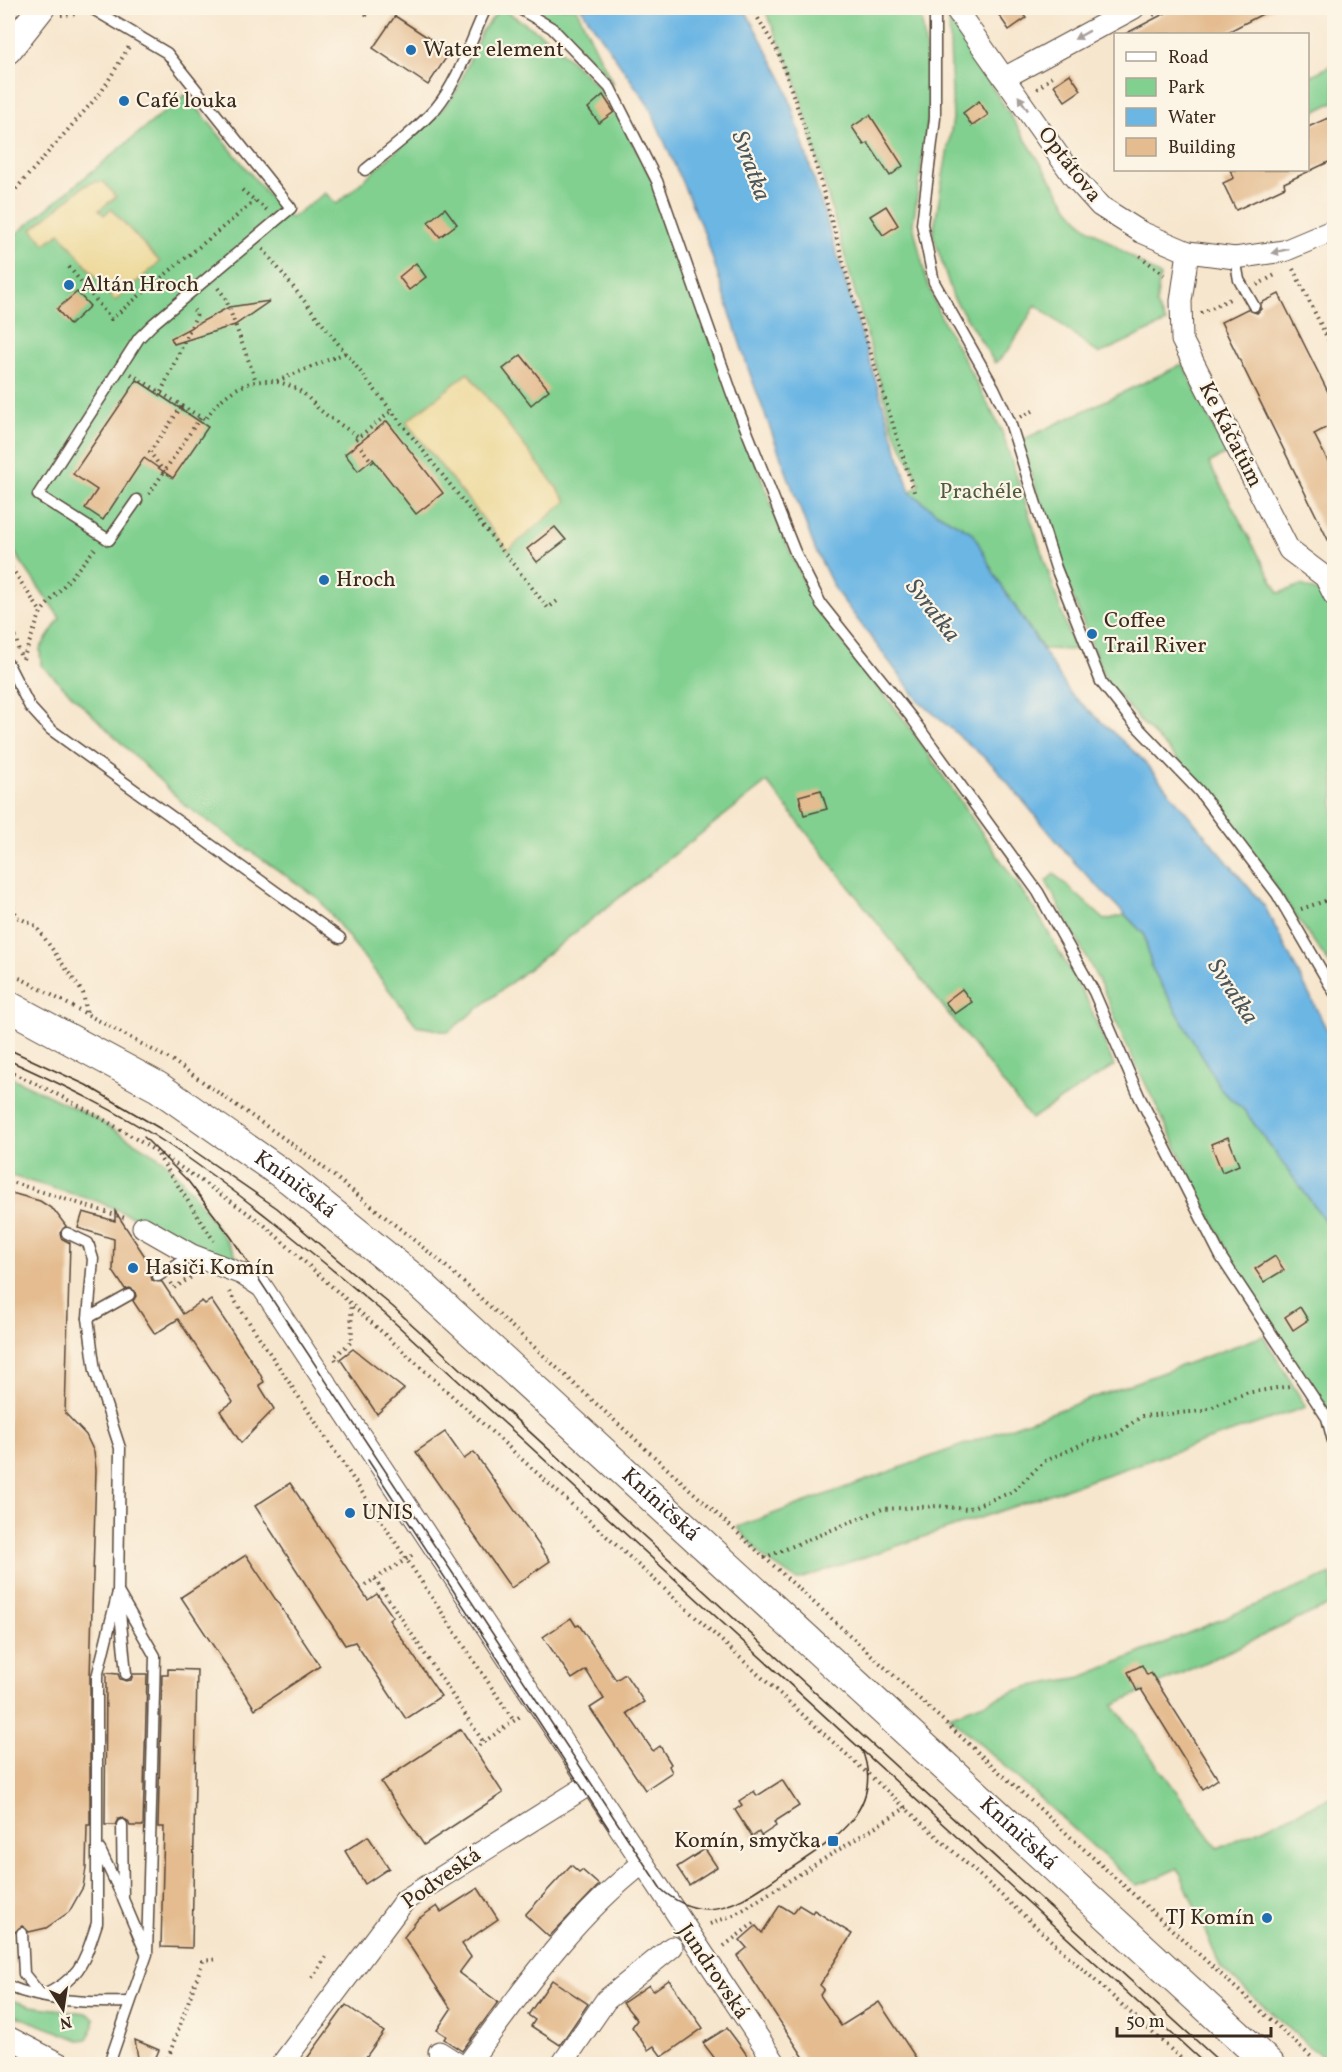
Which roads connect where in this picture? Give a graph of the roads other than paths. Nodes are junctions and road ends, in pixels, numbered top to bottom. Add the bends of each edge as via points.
1 (40, 8) edge
2 (91, 8) edge
3 (486, 8) edge
4 (518, 8) edge
5 (935, 8) edge
6 (955, 8) edge
7 (1134, 8) edge
8 (8, 50) edge
9 (1004, 78) junction
10 (366, 170) dead end
11 (1335, 230) edge
12 (1188, 252) junction
13 (1235, 258) junction
14 (1254, 306) dead end
15 (137, 500) road end
16 (1335, 595) edge
17 (8, 664) edge
18 (340, 938) dead end
19 (1335, 992) edge
20 (8, 1006) edge
21 (136, 1223) road end
22 (67, 1233) dead end
23 (196, 1264) junction
24 (161, 1274) road end
25 (129, 1295) dead end
26 (88, 1318) junction
27 (1335, 1445) edge
28 (118, 1592) junction
29 (126, 1674) dead end
30 (590, 1784) junction
31 (122, 1825) dead end
32 (98, 1846) junction
33 (647, 1871) junction
34 (123, 1899) junction
35 (22, 1933) dead end
36 (672, 1947) dead end
37 (147, 1954) junction
38 (8, 1986) edge
39 (42, 1996) junction
40 (130, 2002) junction
41 (13, 2044) edge
42 (439, 2052) dead end
43 (60, 2064) edge
44 (108, 2064) edge
45 (282, 2064) edge
46 (458, 2064) edge
47 (468, 2064) edge
48 (562, 2064) edge
49 (776, 2064) edge
50 (1269, 2064) edge

1 - 8 street
2 - 15 lane via 167,54 291,208 139,338 38,495 110,540
3 - 10 lane via 437,106
4 - 27 lane via 552,28 610,88 657,181 732,394 795,552 821,604 911,717 1038,892 1094,992 1139,1096 1221,1257 1327,1418
5 - 19 lane via 935,118 922,224 934,282 1010,422 1056,568 1101,682 1132,722 1199,790 1277,894
6 - 9 street, Optátova
7 -> 9 street
12 -> 9 street, Optátova via 1141,232 1097,204
11 -> 13 street, Optátova via 1284,251
12 - 13 street, Optátova
12 - 16 street, Ke Káčatům via 1181,301 1182,340 1289,550 1325,577
13 - 14 lane via 1239,280
17 - 18 lane via 30,707 50,729
20 - 50 main road, Kníničská via 158,1087 291,1180 420,1284
21 - 23 street
22 - 26 lane via 88,1243 93,1259
23 - 24 lane
23 - 30 street, Jundrovská via 223,1276 242,1274 262,1287
25 - 26 lane
26 - 28 lane via 95,1371 120,1448
28 - 29 lane
28 - 32 lane via 97,1677
28 - 37 lane via 155,1656
30 - 33 street, Jundrovská
30 - 45 street, Podveská via 405,1900
31 - 34 lane
32 - 34 lane
32 - 39 lane via 97,1923 84,1961 66,1985
33 - 47 street via 621,1879 533,1975
33 - 49 street, Jundrovská
34 - 37 lane
35 - 39 lane via 24,1974
36 - 48 street via 606,2000
37 - 40 lane
38 - 39 lane
39 - 40 lane via 87,2003
40 - 44 lane
41 - 43 street
42 - 46 street

